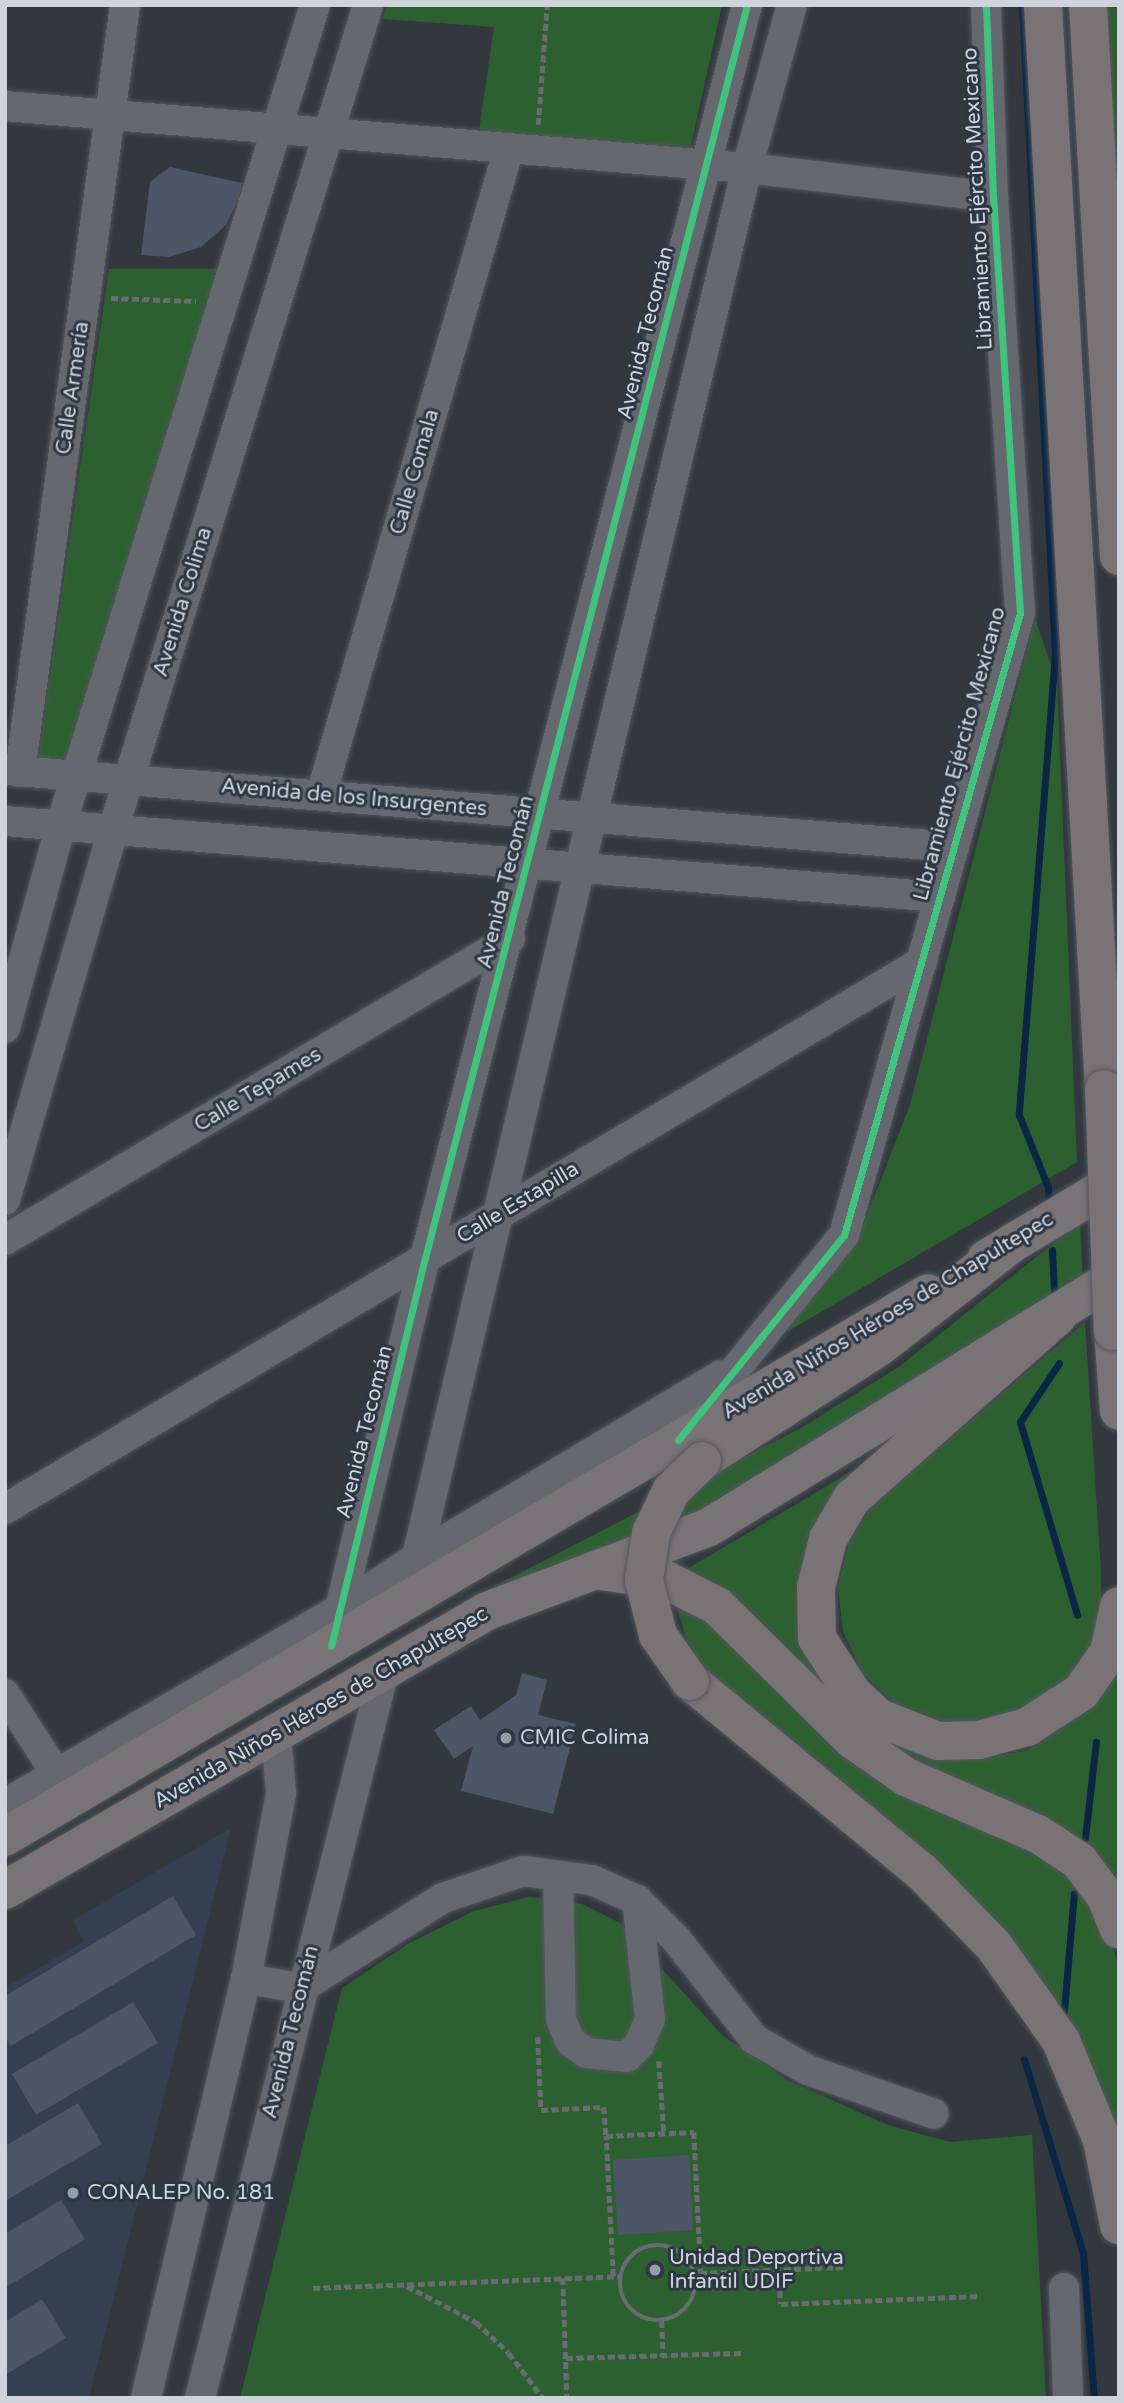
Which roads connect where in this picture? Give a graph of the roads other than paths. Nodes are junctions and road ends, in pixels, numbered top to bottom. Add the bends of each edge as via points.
1 (125, 5) edge
2 (315, 5) edge
3 (368, 5) edge
4 (747, 5) edge
5 (792, 5) edge
6 (986, 5) edge
7 (1043, 5) edge
8 (1088, 5) edge
9 (5, 106) edge
10 (110, 115) junction
11 (275, 131) junction
12 (328, 134) junction
13 (523, 150) junction
14 (706, 166) junction
15 (747, 168) junction
16 (993, 197) junction
17 (1119, 556) edge
18 (13, 771) edge
19 (78, 776) junction
20 (129, 780) junction
21 (321, 795) junction
22 (542, 813) junction
23 (592, 816) junction
24 (5, 821) edge
25 (61, 825) junction
26 (113, 830) junction
27 (783, 831) junction
28 (954, 847) junction
29 (529, 864) junction
30 (582, 867) junction
31 (770, 882) junction
32 (940, 897) junction
33 (510, 939) junction
34 (922, 962) junction
35 (5, 1028) edge
36 (1119, 1178) edge
37 (5, 1200) edge
38 (498, 1215) junction
39 (5, 1240) edge
40 (1014, 1242) joint
41 (425, 1258) junction
42 (1119, 1275) edge
43 (1058, 1316) junction
44 (740, 1364) junction
45 (1119, 1411) edge
46 (690, 1451) junction
47 (5, 1509) edge
48 (417, 1557) junction
49 (600, 1571) junction
50 (413, 1597) junction
51 (1119, 1606) edge
52 (340, 1609) junction
53 (331, 1646) junction
54 (385, 1667) junction
55 (5, 1694) edge
56 (276, 1733) junction
57 (64, 1786) junction
58 (5, 1804) edge
59 (5, 1838) edge
60 (558, 1876) junction
61 (5, 1890) edge
62 (637, 1900) junction
63 (1119, 1929) edge
64 (246, 1979) junction
65 (301, 1988) junction
66 (934, 2114) dead end
67 (1119, 2225) edge
68 (1064, 2288) dead end
69 (146, 2398) edge
70 (200, 2398) edge
71 (1068, 2398) edge

1 - 10 street, Calle Armería
2 - 11 street
3 - 12 street, Avenida Colima
4 - 14 street, Avenida Tecomán
5 - 15 street
6 - 16 street, Libramiento Ejército Mexicano
7 - 45 highway, bridge
8 - 17 highway
9 - 10 street
10 - 11 street
10 - 18 street, Calle Armería
11 - 12 street
11 - 19 street
12 - 13 street
12 - 20 street, Avenida Colima
13 - 14 street
13 - 21 street, Calle Comala
14 - 15 street
14 - 22 street, Avenida Tecomán
15 - 16 street
15 - 23 street
16 - 28 street, Libramiento Ejército Mexicano via 1020,613
18 - 19 street, Avenida de los Insurgentes
19 - 20 street, Avenida de los Insurgentes
19 - 25 street
20 - 21 street, Avenida de los Insurgentes
20 - 26 street, Avenida Colima
21 - 22 street, Avenida de los Insurgentes
22 - 23 street, Avenida de los Insurgentes
22 - 29 street, Avenida Tecomán
23 - 27 street, Avenida de los Insurgentes
23 - 30 street
24 - 25 street
25 - 26 street
25 - 35 street
26 - 29 street
26 - 37 street, Avenida Colima
27 - 28 street, Avenida de los Insurgentes
27 - 31 street
28 - 32 street, Libramiento Ejército Mexicano
29 - 30 street
29 - 33 street, Avenida Tecomán
30 - 31 street
30 - 38 street
31 - 32 street
32 - 34 street, Libramiento Ejército Mexicano
33 - 39 street, Calle Tepames
33 - 41 street, Avenida Tecomán
34 - 38 street, Calle Estapilla
34 - 44 street, Libramiento Ejército Mexicano via 844,1235
36 - 40 main road, Avenida Niños Héroes de Chapultepec
38 - 41 street, Calle Estapilla
38 - 48 street
40 - 46 highway via 879,1347
41 - 47 street, Calle Estapilla
41 - 52 street, Avenida Tecomán
42 - 43 main road, Avenida Niños Héroes de Chapultepec
43 - 49 main road, Avenida Niños Héroes de Chapultepec via 709,1527
43 - 51 highway via 852,1498 828,1539 819,1576 817,1638 852,1693 879,1718 938,1741 979,1740 1027,1727 1081,1692 1109,1652
44 - 46 street, Libramiento Ejército Mexicano
44 - 48 street
46 - 50 main road
46 - 67 highway, bridge via 650,1533 643,1580 658,1635 690,1681 922,1872 994,1946 1061,2041 1102,2140
48 - 50 street
48 - 52 street
49 - 54 main road, Avenida Niños Héroes de Chapultepec via 487,1611
49 - 63 highway via 666,1580 717,1606 853,1740 906,1777 1038,1834 1079,1861 1106,1897
50 - 53 main road
52 - 53 street, Avenida Tecomán
52 - 57 street
53 - 57 main road
54 - 56 main road, Avenida Niños Héroes de Chapultepec
54 - 65 street, Avenida Tecomán
55 - 57 street
56 - 61 main road, Avenida Niños Héroes de Chapultepec
56 - 64 street via 281,1793
57 - 58 street
57 - 59 main road
60 - 62 street via 593,1880
60 - 62 street via 561,2019 570,2041 586,2053 627,2057 639,2045 650,2019
60 - 65 street via 523,1871 443,1898
62 - 66 street via 676,1939 754,2039 808,2070
64 - 65 street
64 - 69 street
65 - 70 street, Avenida Tecomán
68 - 71 street

